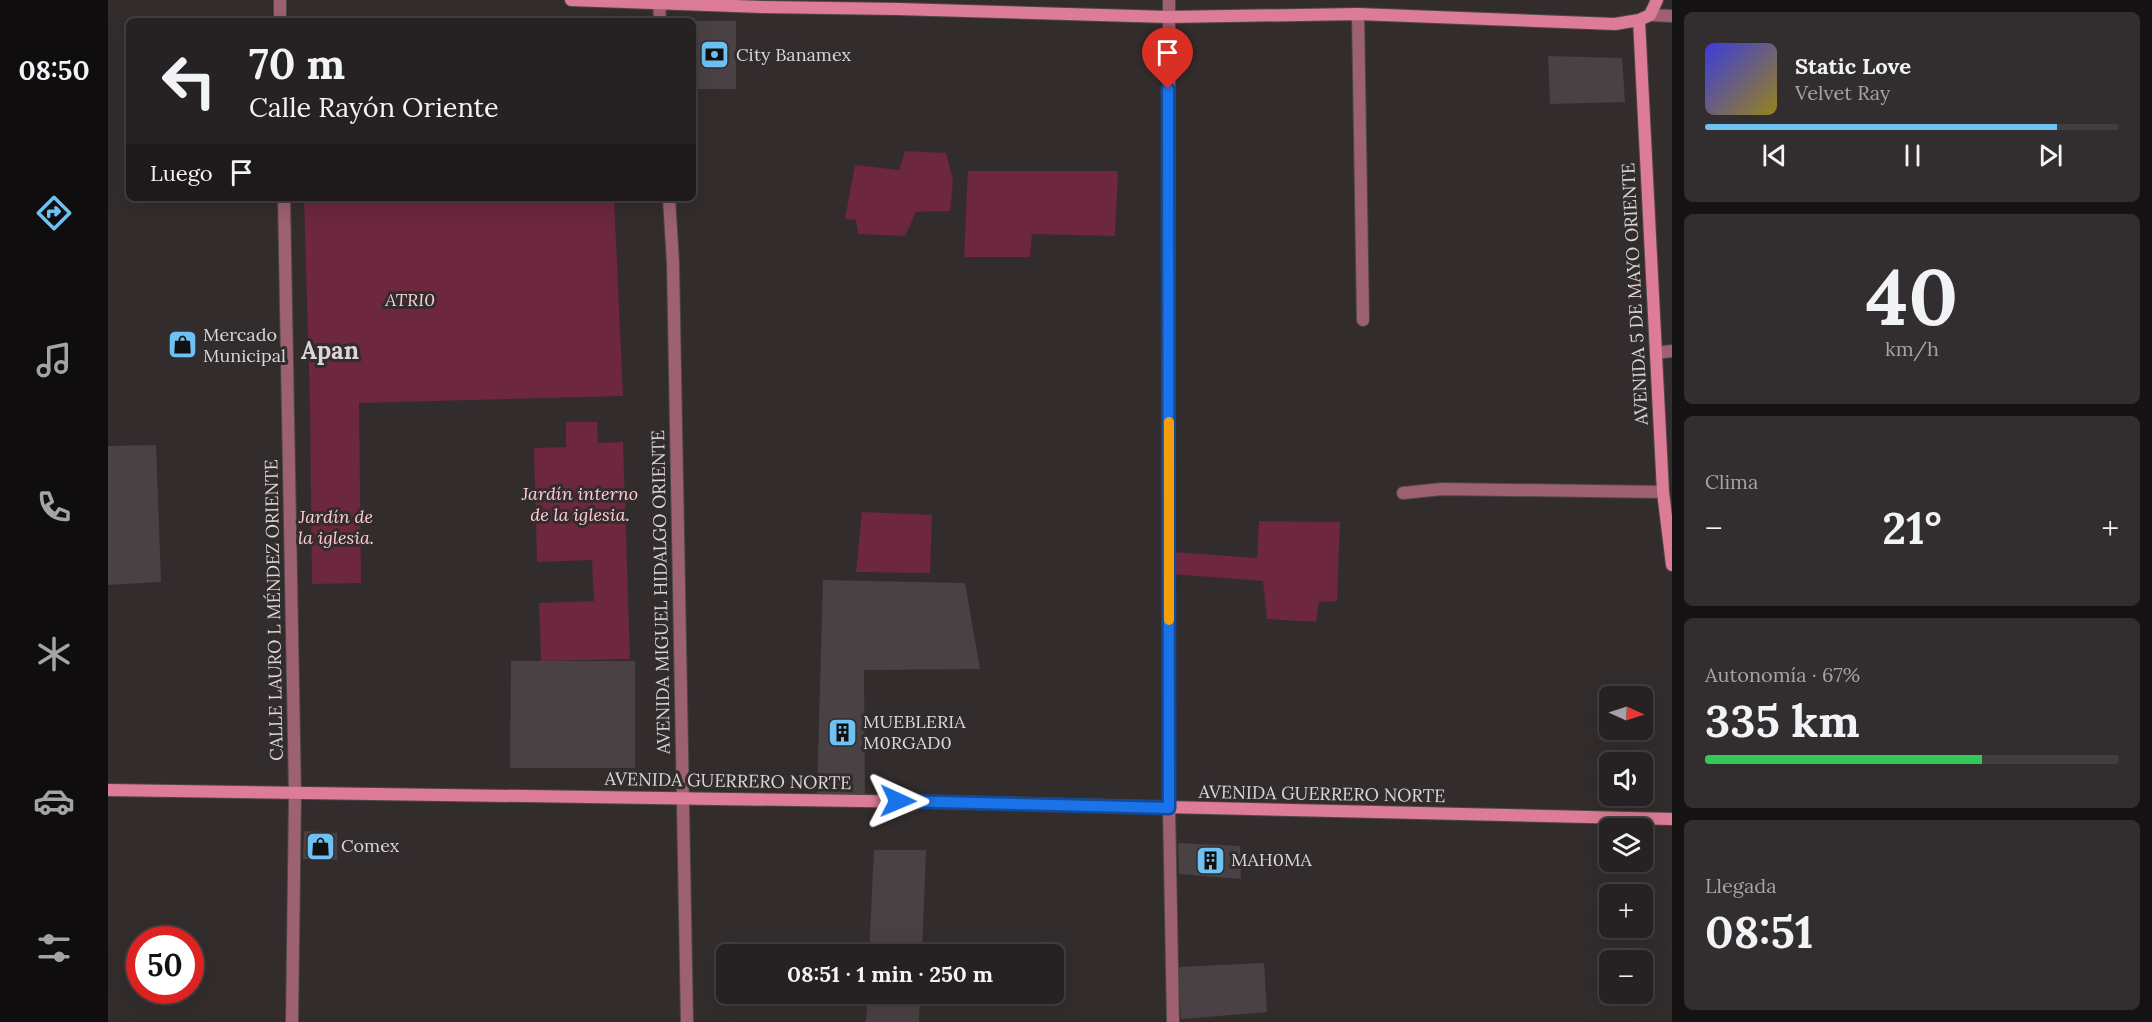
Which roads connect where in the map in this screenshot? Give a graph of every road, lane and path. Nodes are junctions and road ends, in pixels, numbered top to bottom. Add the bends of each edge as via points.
1 (280, 0) edge
2 (571, 0) edge
3 (1169, 0) edge
4 (1657, 0) edge
5 (659, 1) edge
6 (1358, 14) junction
7 (1672, 16) edge
8 (1168, 17) junction
9 (1645, 17) junction
10 (280, 18) edge
11 (660, 18) edge
12 (284, 201) edge
13 (669, 201) edge
14 (1363, 320) dead end
15 (1672, 351) edge
16 (1656, 352) junction
17 (1663, 492) junction
18 (1403, 493) dead end
19 (1672, 565) edge
20 (108, 790) edge
21 (295, 795) junction
22 (682, 798) junction
23 (1169, 808) junction
24 (1672, 819) edge
25 (292, 1022) edge
26 (687, 1022) edge
27 (1173, 1022) edge

1 - 10 street
2 - 5 main road
3 - 8 street
4 - 9 main road
5 - 8 main road via 762,8
5 - 11 street
6 - 8 main road
6 - 9 main road via 1615,24
6 - 14 street
7 - 9 street
8 - 23 street
9 - 16 main road, AVENIDA 5 DE MAYO ORIENTE
12 - 21 street, CALLE LAURO L MÉNDEZ ORIENTE
13 - 22 street, AVENIDA MIGUEL HIDALGO ORIENTE
15 - 16 street
16 - 17 main road, AVENIDA 5 DE MAYO ORIENTE
17 - 18 street via 1442,489
17 - 19 main road, AVENIDA 5 DE MAYO ORIENTE
20 - 21 main road, AVENIDA GUERRERO NORTE
21 - 22 main road, AVENIDA GUERRERO NORTE
21 - 25 street, CALLE LAURO L MÉNDEZ ORIENTE
22 - 23 main road, AVENIDA GUERRERO NORTE
22 - 26 street, AVENIDA MIGUEL HIDALGO ORIENTE
23 - 24 main road, AVENIDA GUERRERO NORTE
23 - 27 street

